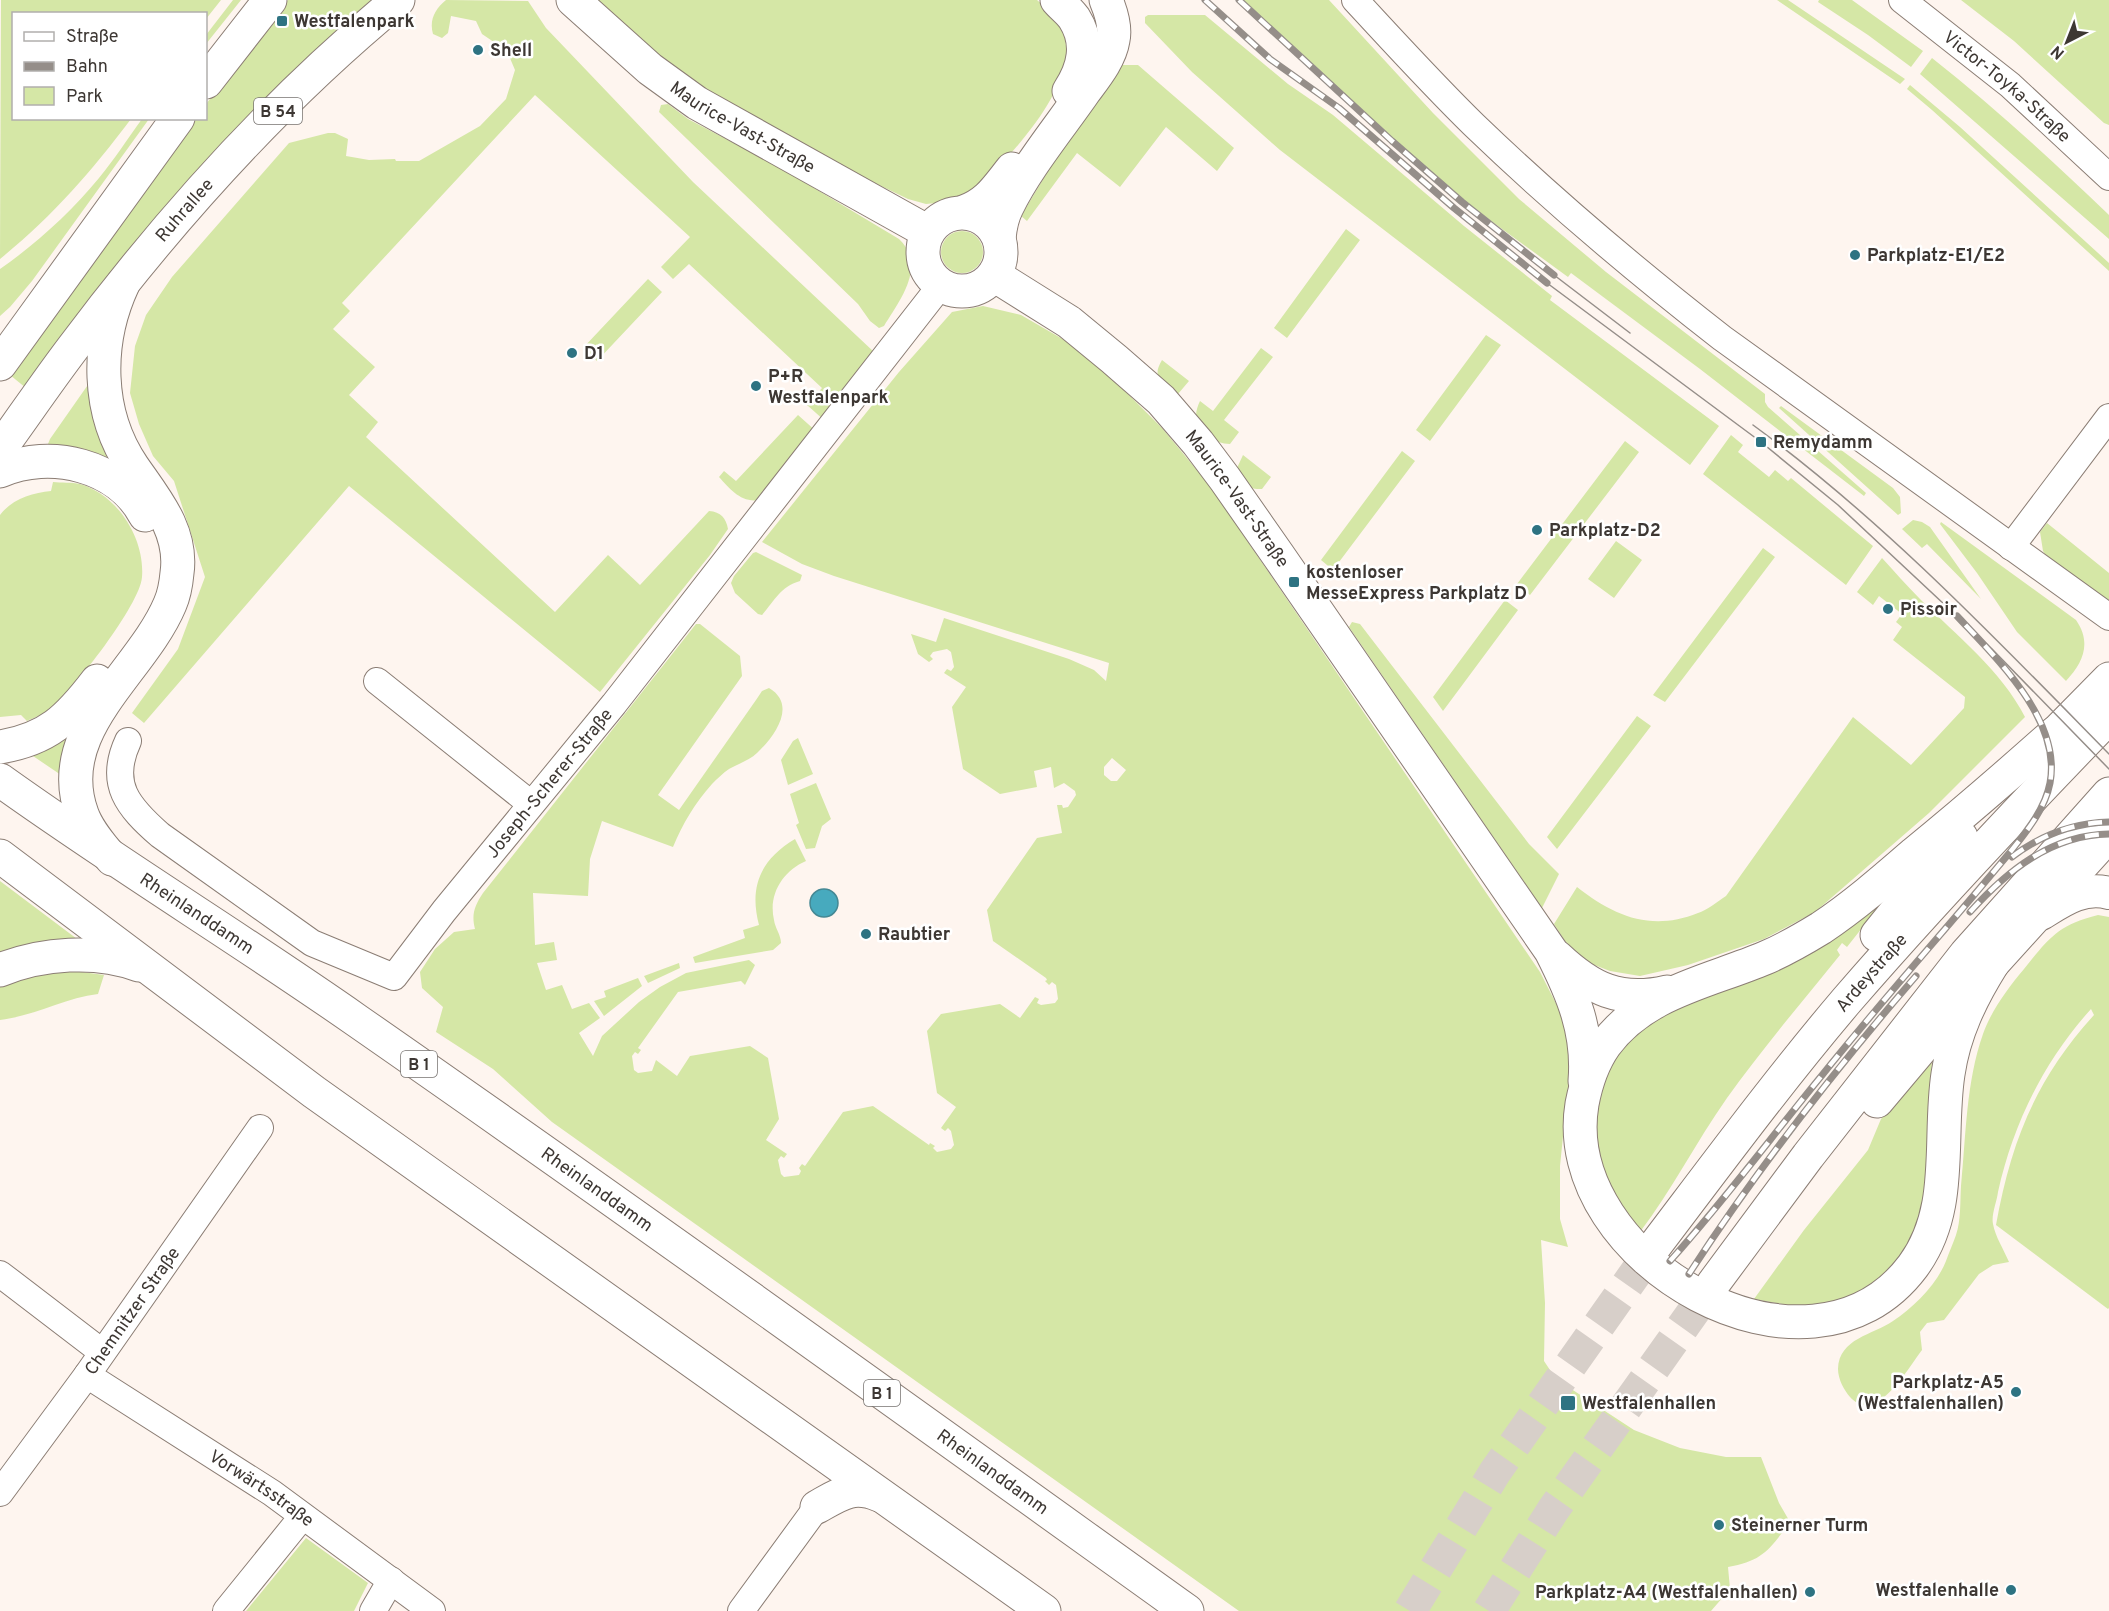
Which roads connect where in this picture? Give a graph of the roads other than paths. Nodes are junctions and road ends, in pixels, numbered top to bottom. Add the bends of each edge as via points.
1 (270, 0) edge
2 (398, 0) edge
3 (573, 0) edge
4 (1057, 0) edge
5 (1106, 0) edge
6 (1355, 0) edge
7 (1902, 0) edge
8 (207, 81) edge
9 (177, 120) edge
10 (2109, 177) edge
11 (964, 212) junction
12 (928, 232) junction
13 (999, 238) junction
14 (994, 275) junction
15 (123, 284) junction
16 (941, 285) junction
17 (38, 312) junction
18 (0, 335) edge
19 (0, 364) edge
20 (2109, 417) edge
21 (0, 449) edge
22 (0, 471) edge
23 (2011, 547) junction
24 (2109, 617) edge
25 (2109, 679) edge
26 (377, 681) dead end
27 (2109, 717) edge
28 (2055, 733) junction
29 (128, 741) dead end
30 (0, 747) edge
31 (0, 780) edge
32 (2109, 794) edge
33 (531, 804) junction
34 (2109, 835) edge
35 (0, 856) edge
36 (112, 859) junction
37 (2109, 893) edge
38 (2034, 918) junction
39 (1551, 951) junction
40 (1993, 963) junction
41 (0, 970) edge
42 (172, 986) junction
43 (1679, 989) junction
44 (1584, 1093) junction
45 (1751, 1119) junction
46 (260, 1128) dead end
47 (1749, 1234) junction
48 (1654, 1247) tunnel mouth
49 (0, 1274) edge
50 (1713, 1284) tunnel mouth
51 (102, 1352) junction
52 (87, 1375) junction
53 (815, 1449) junction
54 (0, 1493) edge
55 (879, 1495) junction
56 (817, 1507) junction
57 (302, 1517) junction
58 (391, 1580) junction
59 (226, 1611) edge
60 (373, 1611) edge
61 (432, 1611) edge
62 (741, 1611) edge
63 (1044, 1611) edge
64 (1187, 1611) edge

1 - 8 main road
2 - 15 main road, Ruhrallee / B 54 via 345,45 254,134
3 - 12 main road, Maurice-Vast-Straße via 651,69 697,103
4 - 11 main road via 1074,18 1082,40 1084,57 1080,72 991,196
5 - 13 main road via 1114,30 1109,53 1006,208
6 - 23 street via 1473,124 1611,249 1722,338
7 - 10 street, Victor-Toyka-Straße via 2010,86
9 - 17 main road
11 - 12 main road via 938,220
11 - 13 main road via 982,218
12 - 16 main road via 923,257 930,275
13 - 14 main road via 1001,259
14 - 16 main road via 967,291
14 - 39 main road, Maurice-Vast-Straße via 1069,322 1114,358 1161,400 1198,443
15 - 21 main road, Ruhrallee / B 54
15 - 36 main road via 105,341 109,411 132,465 166,516 178,564 171,603 162,622 95,715 76,768 75,788 82,815
16 - 33 street, Joseph-Scherer-Straße via 614,704
17 - 18 main road
17 - 19 main road
20 - 23 street
22 - 30 main road via 38,462 79,465 101,472 141,508 158,551 155,593 145,614 82,701 51,730
23 - 24 street
25 - 28 main road
26 - 33 street
27 - 45 main road, Ardeystraße via 1979,851 1846,1002
28 - 43 main road via 1862,898 1820,928 1766,958
28 - 45 main road via 1910,894 1818,1008
29 - 33 street, Joseph-Scherer-Straße via 119,768 120,785 127,801 160,835 312,943 394,977
31 - 36 main road, Rheinlanddamm / B 1
32 - 47 main road via 1966,954
34 - 38 main road
35 - 42 main road
36 - 64 main road, Rheinlanddamm / B 1 via 414,1060
37 - 38 street via 2086,892 2069,897
38 - 40 main road
39 - 43 main road via 1572,971 1610,992 1630,997
39 - 44 main road via 1577,1008 1587,1058
40 - 44 main road via 1958,1030 1948,1073 1943,1179 1937,1218 1926,1244 1894,1286 1858,1310 1833,1318 1804,1323 1747,1314 1696,1294 1640,1254 1603,1205 1584,1160 1580,1115
40 - 47 main road via 1883,1095
41 - 42 main road via 58,956 108,957 147,969
42 - 53 main road via 419,1168
43 - 44 main road via 1626,1022 1605,1045
45 - 48 main road, Ardeystraße
46 - 51 street, Chemnitzer Straße
47 - 50 main road
49 - 51 street
51 - 52 street, Chemnitzer Straße
52 - 54 street, Chemnitzer Straße
52 - 57 street, Vorwärtsstraße via 272,1493
53 - 55 main road
53 - 56 main road via 824,1472
55 - 56 main road via 855,1489
55 - 63 main road
56 - 62 street
57 - 58 street, Vorwärtsstraße
57 - 59 street
58 - 60 street
58 - 61 street, Vorwärtsstraße

